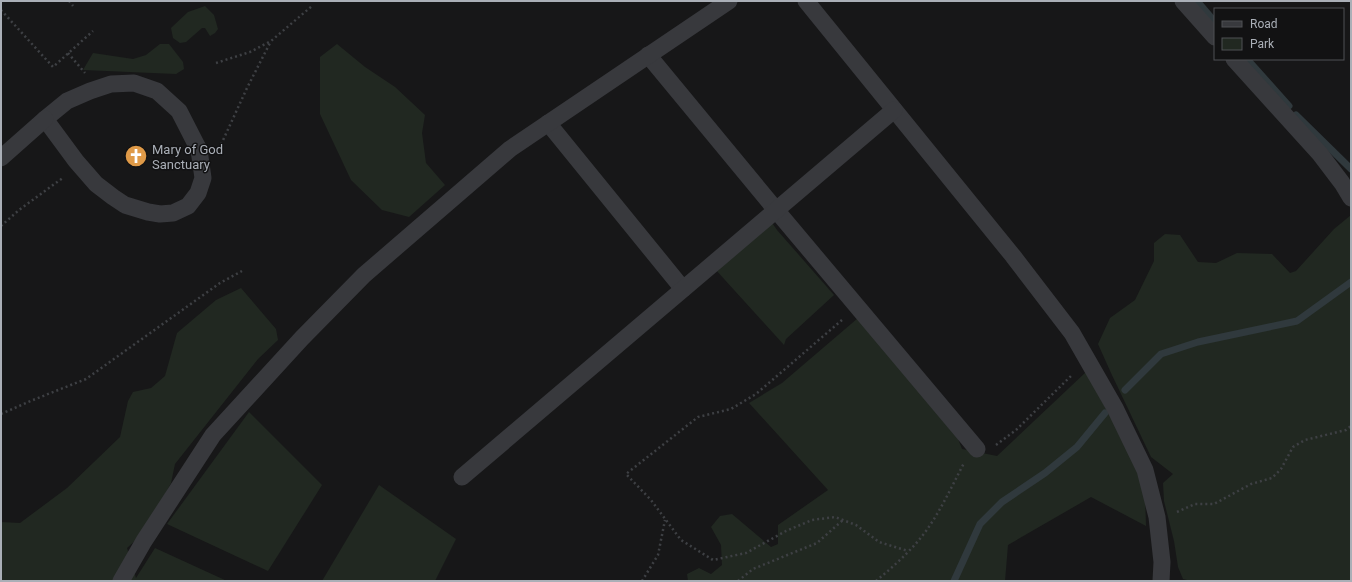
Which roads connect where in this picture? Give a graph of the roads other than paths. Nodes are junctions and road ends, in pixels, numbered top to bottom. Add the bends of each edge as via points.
1 (729, 1) edge
2 (806, 1) edge
3 (1183, 1) edge
4 (1214, 36) edge
5 (648, 55) junction
6 (1235, 60) edge
7 (894, 110) junction
8 (45, 119) junction
9 (548, 123) junction
10 (1, 158) edge
11 (1351, 198) edge
12 (776, 210) junction
13 (683, 289) junction
14 (977, 449) dead end
15 (462, 477) dead end
16 (121, 581) edge
17 (1161, 581) edge

1 - 5 street
2 - 7 street
3 - 4 street
5 - 9 street
5 - 12 street
6 - 11 street via 1320,154
7 - 12 street
7 - 17 street via 1013,256 1072,334 1115,408 1145,470 1157,517 1162,562
8 - 8 street via 67,101 111,84 134,83 157,91 179,111 199,150 203,178 198,193 188,206 173,213 160,214 125,205 96,184
8 - 10 street
9 - 13 street
9 - 16 street via 510,149 364,275 302,338 213,435
12 - 13 street
12 - 14 street
13 - 15 street

